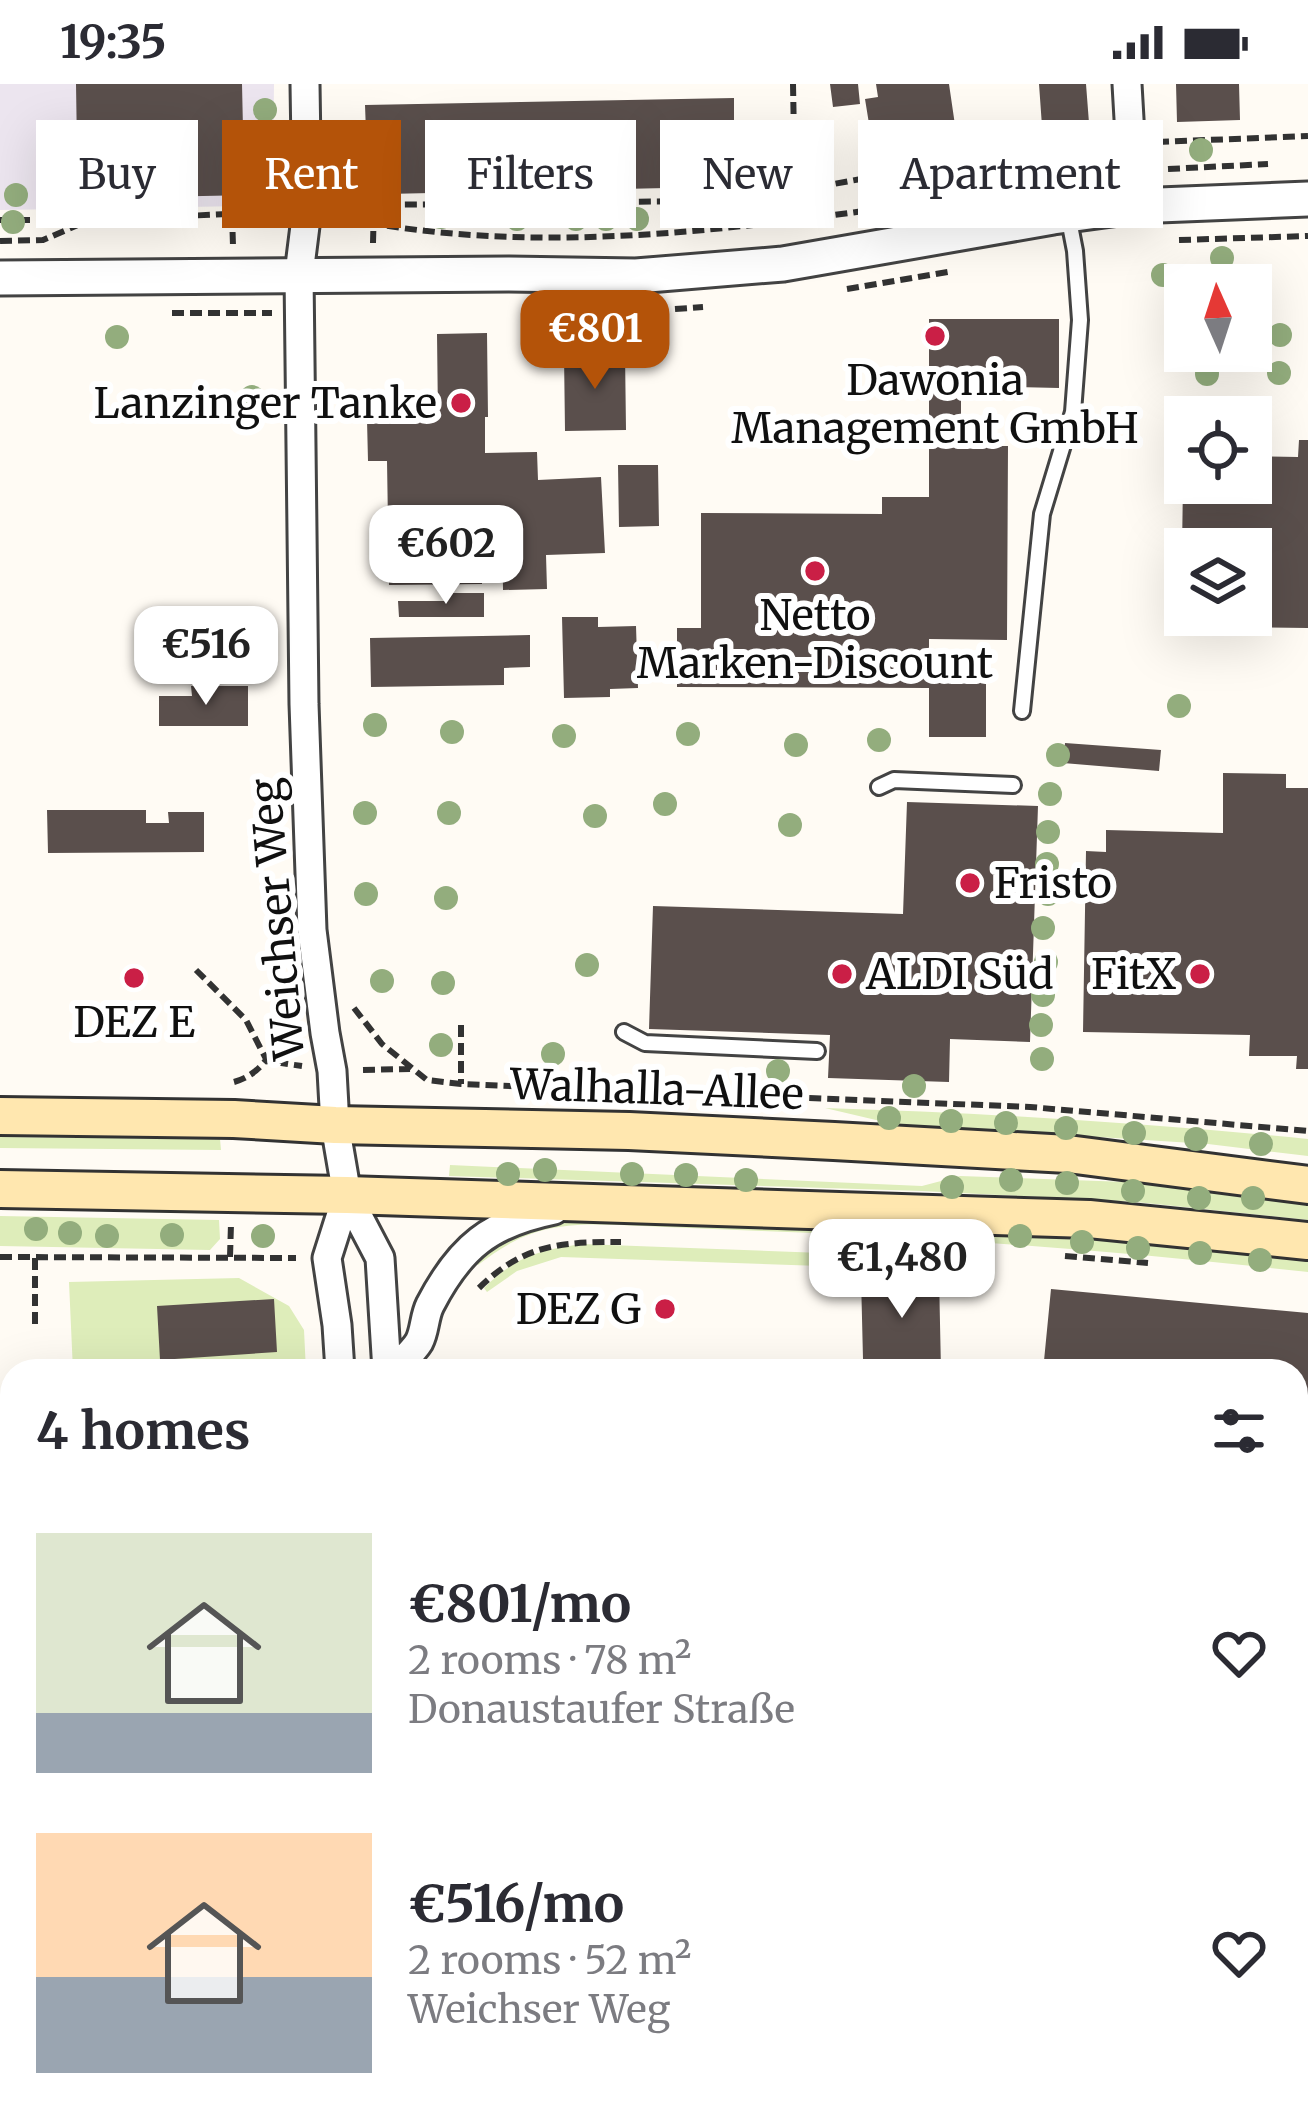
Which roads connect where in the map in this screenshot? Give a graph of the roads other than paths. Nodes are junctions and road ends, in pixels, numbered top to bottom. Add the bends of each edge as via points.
1 (305, 84) edge
2 (1127, 84) edge
3 (1128, 120) edge
4 (1163, 191) edge
5 (1308, 199) edge
6 (988, 228) edge
7 (1071, 228) edge
8 (299, 274) junction
9 (0, 278) edge
10 (1022, 711) dead end
11 (1013, 785) dead end
12 (879, 787) dead end
13 (625, 1031) dead end
14 (818, 1051) dead end
15 (0, 1116) edge
16 (335, 1125) junction
17 (1308, 1185) edge
18 (0, 1189) edge
19 (347, 1195) junction
20 (581, 1204) junction
21 (1308, 1241) edge
22 (339, 1359) edge
23 (389, 1359) edge
24 (402, 1359) edge

1 - 8 street, Weichser Weg
2 - 3 street
4 - 5 street
6 - 8 street via 783,264 636,277
7 - 10 lane via 1080,320 1073,412 1042,514
8 - 9 street
8 - 16 street, Weichser Weg via 313,940
11 - 12 lane via 894,780
13 - 14 lane via 645,1042
15 - 16 main road, Walhalla-Allee
16 - 17 main road, Walhalla-Allee via 629,1130 1045,1153
16 - 19 street, Weichser Weg
18 - 19 main road
19 - 20 main road
19 - 22 street, Weichser Weg via 327,1258
19 - 23 street, Weichser Weg via 380,1258
20 - 21 main road via 1089,1219
20 - 24 street, Weichser Weg via 504,1222 477,1240 445,1279 419,1342

